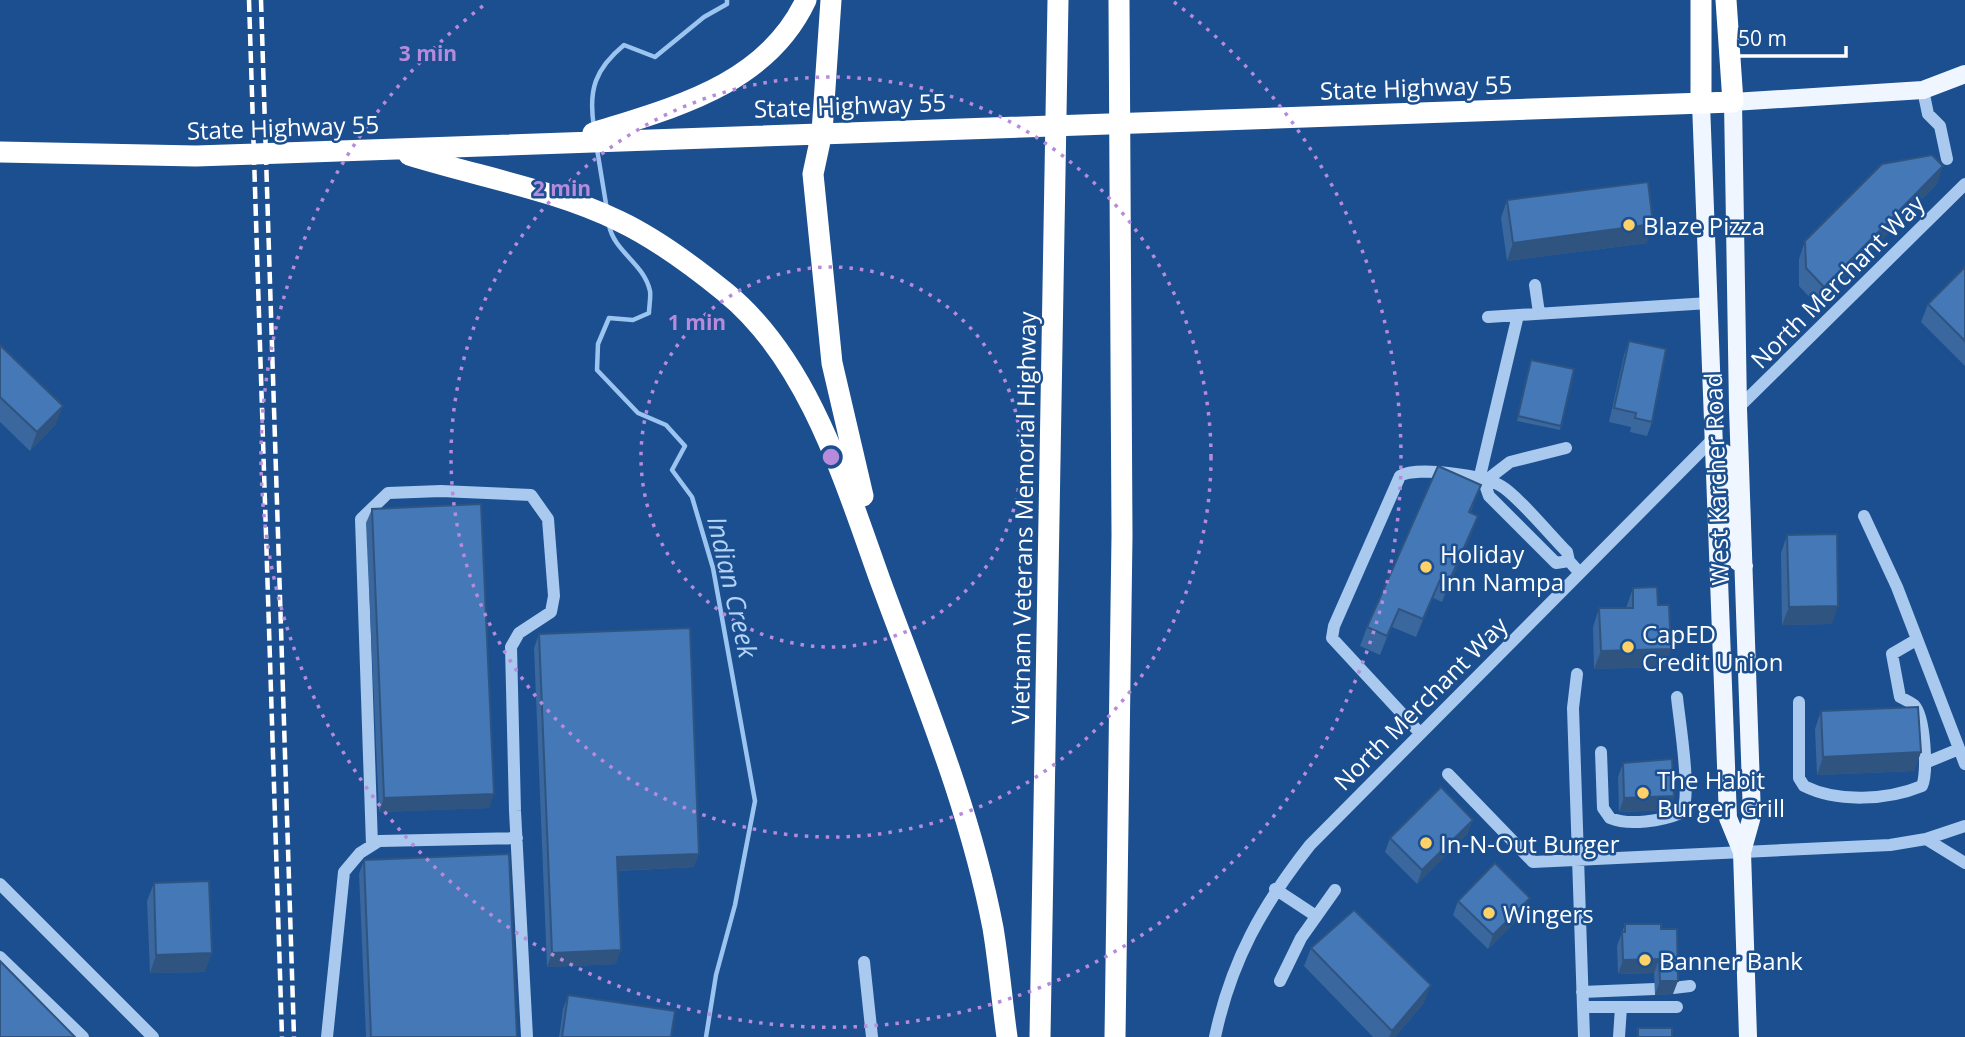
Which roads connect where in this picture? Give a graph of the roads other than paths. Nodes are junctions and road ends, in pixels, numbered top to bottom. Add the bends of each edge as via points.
1 (806, 0) edge
2 (831, 0) edge
3 (1058, 0) edge
4 (1119, 0) edge
5 (1701, 0) edge
6 (1726, 0) edge
7 (1965, 74) edge
8 (1923, 90) junction
9 (1733, 102) junction
10 (1701, 103) junction
11 (822, 132) junction
12 (568, 141) junction
13 (394, 150) junction
14 (0, 152) edge
15 (1947, 159) dead end
16 (1965, 184) edge
17 (1535, 285) dead end
18 (1709, 303) junction
19 (1539, 313) junction
20 (1518, 315) junction
21 (1488, 317) dead end
22 (1738, 408) junction
23 (1714, 438) junction
24 (1566, 448) dead end
25 (1482, 481) junction
26 (1864, 516) dead end
27 (1744, 566) junction
28 (1579, 572) junction
29 (1916, 640) junction
30 (1577, 674) dead end
31 (1677, 696) dead end
32 (1798, 702) dead end
33 (1419, 732) junction
34 (1959, 749) junction
35 (1601, 752) dead end
36 (1925, 763) junction
37 (1965, 764) edge
38 (1448, 774) dead end
39 (954, 781) junction
40 (1965, 826) edge
41 (517, 838) junction
42 (1926, 839) junction
43 (372, 845) junction
44 (1742, 852) junction
45 (1577, 859) junction
46 (1965, 863) edge
47 (0, 884) edge
48 (1275, 889) junction
49 (1335, 890) dead end
50 (1316, 916) junction
51 (0, 957) edge
52 (864, 962) dead end
53 (1280, 981) dead end
54 (1690, 986) dead end
55 (1673, 988) edge
56 (1655, 989) dead end
57 (1582, 992) junction
58 (1583, 1007) junction
59 (1621, 1007) junction
60 (1677, 1007) dead end
61 (83, 1037) edge
62 (153, 1037) edge
63 (327, 1037) edge
64 (527, 1037) edge
65 (872, 1037) edge
66 (1007, 1037) edge
67 (1040, 1037) edge
68 (1115, 1037) edge
69 (1215, 1037) edge
70 (1584, 1037) edge
71 (1619, 1037) edge
72 (1748, 1037) edge

1 - 12 highway via 780,41 751,68 711,93
2 - 11 highway
3 - 67 highway, Vietnam Veterans Memorial Highway
4 - 68 highway via 1122,536
5 - 10 highway
6 - 9 highway
7 - 8 main road
8 - 9 main road
8 - 15 street via 1928,114 1940,126
9 - 10 highway, State Highway 55
9 - 22 main road, West Karcher Road
10 - 11 highway, State Highway 55
10 - 18 main road, West Karcher Road
11 - 12 highway, State Highway 55
11 - 39 highway via 813,174 832,363 857,476
12 - 13 highway, State Highway 55
13 - 14 highway, State Highway 55 via 196,156
13 - 39 highway via 559,197 621,222 728,295 772,343 813,408 844,481
16 - 22 street, North Merchant Way
17 - 19 street
18 - 19 street
18 - 23 main road, West Karcher Road
19 - 20 street
20 - 21 street
20 - 25 street
22 - 27 main road, West Karcher Road
23 - 27 main road via 1726,459 1731,554
23 - 28 street, North Merchant Way
23 - 44 main road, West Karcher Road via 1728,818
24 - 25 street via 1510,462
25 - 28 street via 1500,485 1567,552
25 - 33 street via 1427,470 1400,476 1332,632 1335,645
26 - 29 street
27 - 44 main road, West Karcher Road via 1752,816
28 - 33 street, North Merchant Way
29 - 34 street
29 - 36 street via 1892,654 1900,697 1918,712
30 - 45 street via 1573,708
31 - 35 street via 1685,756 1685,809 1663,819 1620,821 1605,814
32 - 36 street via 1799,778 1814,791 1868,797 1906,792 1922,786
33 - 48 street, North Merchant Way via 1310,845
34 - 36 street
34 - 37 street
38 - 45 street via 1533,862
39 - 66 highway via 993,927
40 - 42 street
41 - 43 street via 379,841
41 - 43 street via 511,647 519,633 551,612 554,596 548,519 531,495 388,493 361,519
41 - 64 street
42 - 44 street via 1891,845
42 - 46 street
43 - 63 street via 344,872
44 - 45 street
44 - 72 main road, West Karcher Road
45 - 57 street
47 - 62 street
48 - 50 street
48 - 69 street, North Merchant Way via 1251,931 1224,996
49 - 50 street
50 - 53 street
51 - 61 street
52 - 65 street
54 - 55 street
56 - 57 street
57 - 58 street
58 - 59 street
58 - 70 street
59 - 60 street
59 - 71 street

